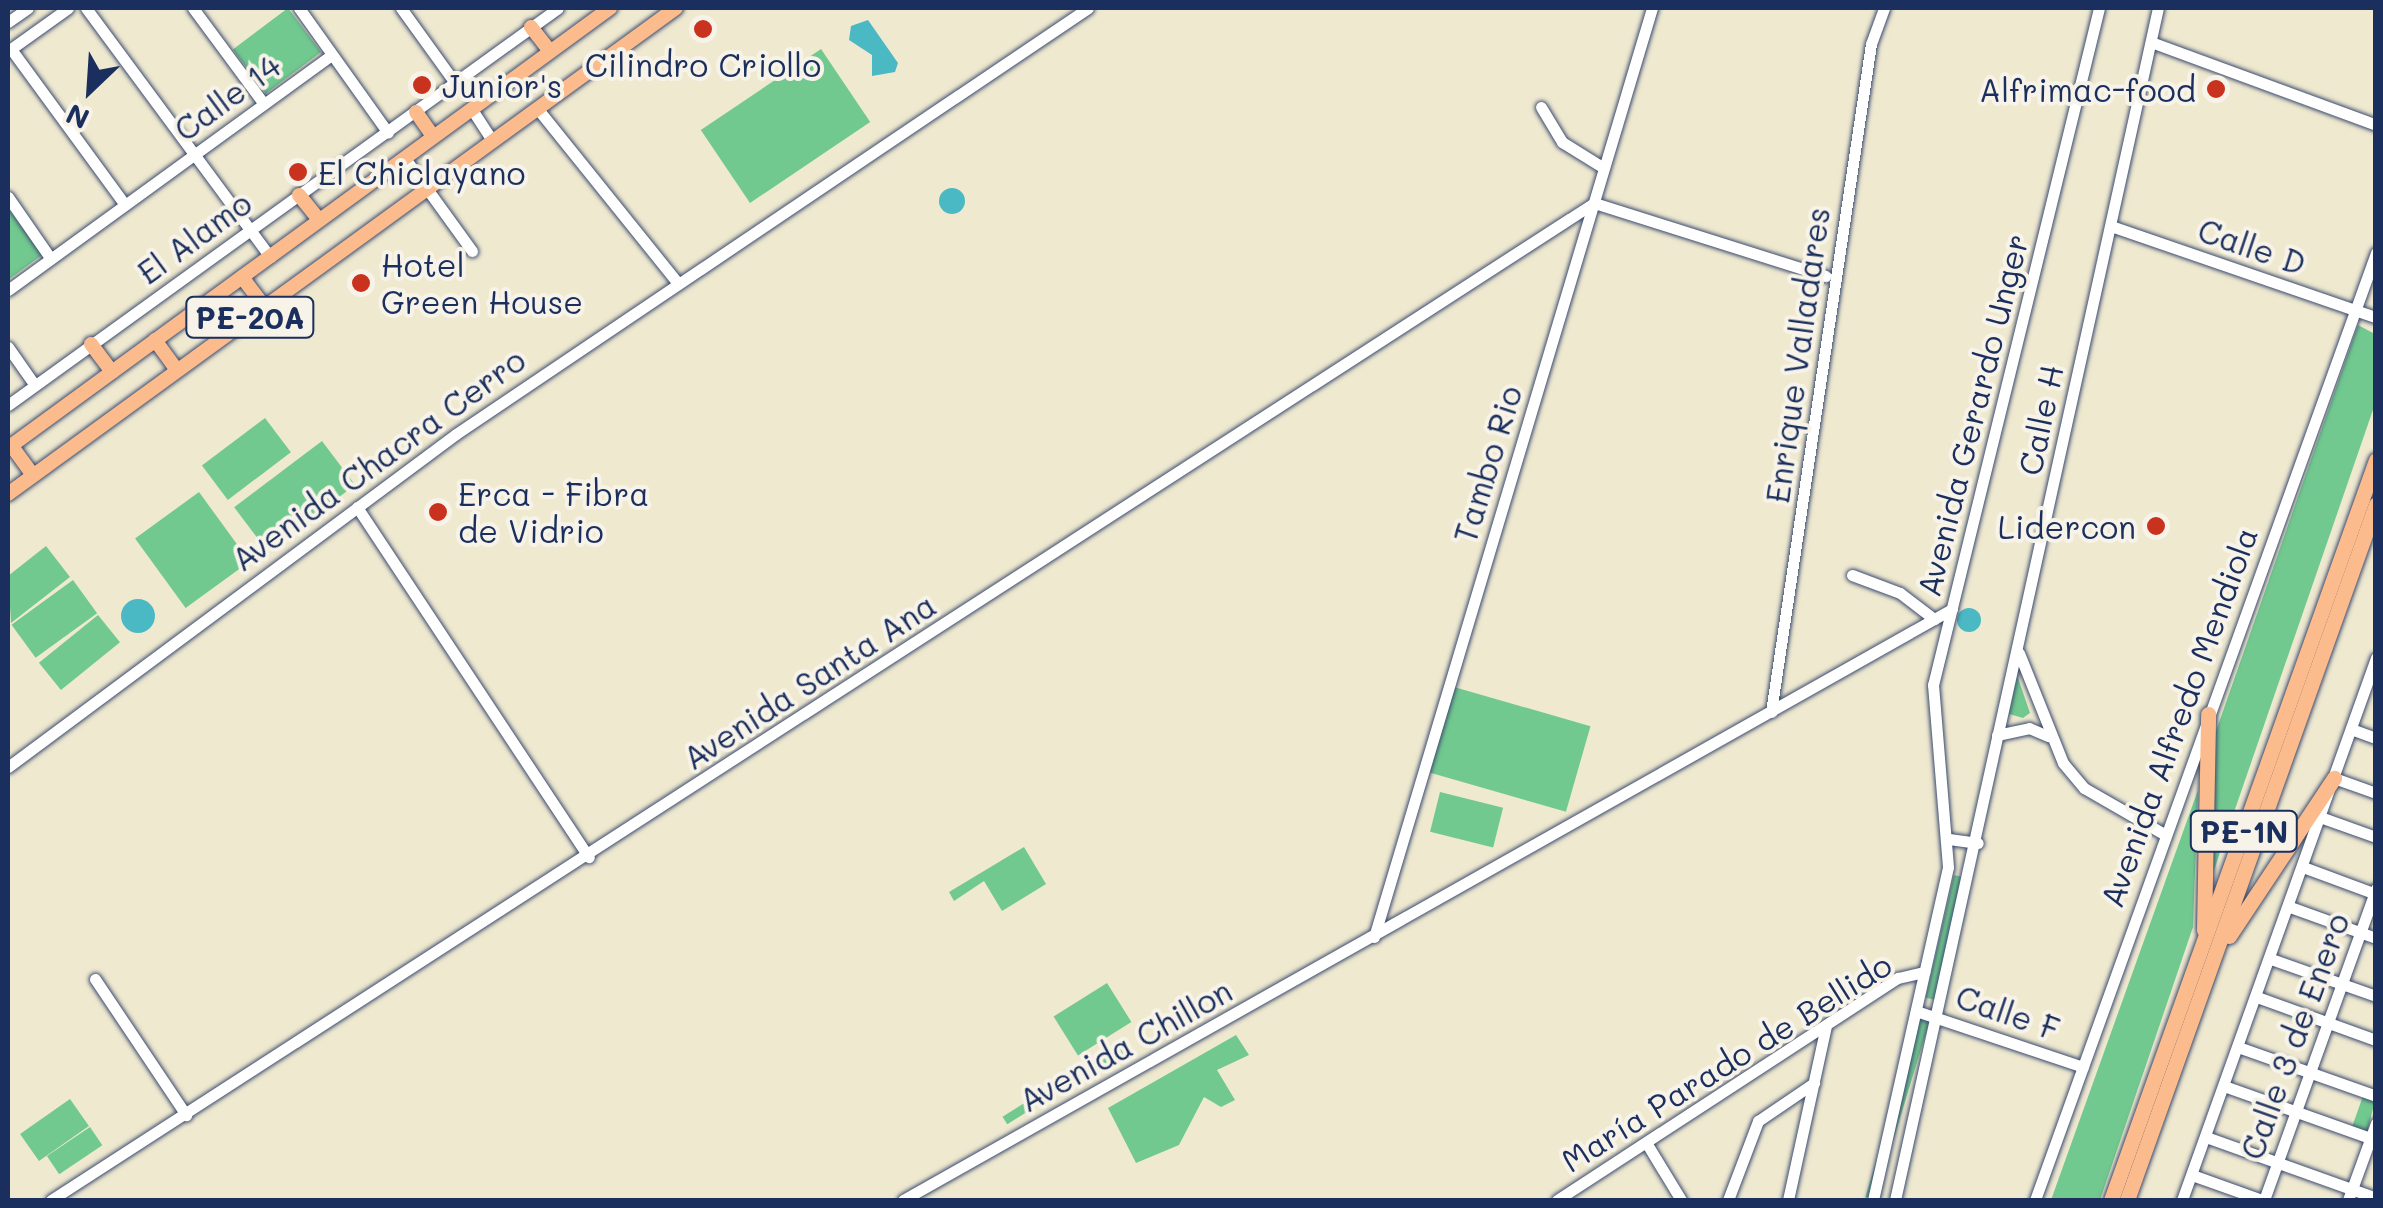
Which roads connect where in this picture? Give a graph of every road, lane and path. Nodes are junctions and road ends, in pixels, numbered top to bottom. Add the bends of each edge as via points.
1 (28, 8) edge
2 (68, 8) edge
3 (86, 8) edge
4 (193, 8) edge
5 (299, 8) edge
6 (421, 8) edge
7 (558, 8) edge
8 (610, 8) edge
9 (676, 8) edge
10 (1088, 8) edge
11 (1652, 8) edge
12 (1884, 8) edge
13 (2099, 8) edge
14 (2158, 8) edge
15 (404, 12) edge
16 (8, 22) edge
17 (531, 27) junction
18 (2151, 42) junction
19 (9, 50) edge
20 (550, 51) junction
21 (332, 54) junction
22 (455, 83) junction
23 (264, 104) junction
24 (1541, 107) dead end
25 (471, 108) junction
26 (537, 108) junction
27 (416, 112) junction
28 (2376, 125) edge
29 (388, 133) junction
30 (433, 136) junction
31 (492, 140) junction
32 (192, 156) junction
33 (404, 157) junction
34 (1604, 168) junction
35 (426, 188) junction
36 (300, 195) junction
37 (8, 197) edge
38 (1594, 203) junction
39 (125, 205) junction
40 (319, 220) junction
41 (2111, 226) junction
42 (249, 230) junction
43 (472, 251) dead end
44 (2376, 253) edge
45 (270, 256) junction
46 (51, 258) junction
47 (1826, 276) dead end
48 (242, 277) junction
49 (676, 281) junction
50 (8, 290) edge
51 (264, 306) junction
52 (2356, 311) junction
53 (2376, 317) edge
54 (155, 340) junction
55 (90, 344) junction
56 (8, 347) edge
57 (177, 370) junction
58 (112, 372) junction
59 (34, 384) junction
60 (8, 406) edge
61 (9, 446) edge
62 (2376, 460) edge
63 (33, 476) junction
64 (8, 494) edge
65 (2376, 504) edge
66 (357, 507) junction
67 (1852, 575) dead end
68 (1952, 610) junction
69 (1934, 619) junction
70 (2020, 653) junction
71 (2376, 658) edge
72 (2371, 684) edge
73 (1771, 712) junction
74 (2208, 714) junction
75 (2351, 729) junction
76 (1997, 735) junction
77 (2048, 736) junction
78 (2376, 738) edge
79 (8, 766) edge
80 (2334, 778) junction
81 (2376, 793) edge
82 (2320, 817) junction
83 (2164, 834) junction
84 (2376, 837) edge
85 (1949, 839) junction
86 (1978, 844) junction
87 (589, 857) junction
88 (2303, 867) junction
89 (1948, 868) junction
90 (1971, 873) junction
91 (2375, 892) edge
92 (2290, 906) junction
93 (2360, 932) junction
94 (1374, 937) junction
95 (2376, 938) edge
96 (2210, 949) junction
97 (2271, 959) junction
98 (1924, 972) junction
99 (95, 979) dead end
100 (2342, 984) junction
101 (2376, 996) edge
102 (2257, 997) junction
103 (1916, 1011) junction
104 (1936, 1017) junction
105 (2328, 1023) junction
106 (1826, 1026) junction
107 (2376, 1040) edge
108 (2238, 1047) junction
109 (2083, 1066) junction
110 (2310, 1073) junction
111 (1814, 1083) junction
112 (2224, 1086) junction
113 (2376, 1096) edge
114 (2296, 1112) junction
115 (186, 1115) junction
116 (2376, 1123) edge
117 (2206, 1137) junction
118 (2373, 1139) edge
119 (1647, 1144) junction
120 (2278, 1163) junction
121 (2192, 1175) junction
122 (2350, 1195) edge
123 (2376, 1198) edge
124 (51, 1200) edge
125 (903, 1200) edge
126 (1558, 1200) edge
127 (1681, 1200) edge
128 (1728, 1200) edge
129 (1788, 1200) edge
130 (1873, 1200) edge
131 (1895, 1200) edge
132 (2035, 1200) edge
133 (2111, 1200) edge
134 (2128, 1200) edge
135 (2182, 1200) edge
136 (2263, 1200) edge

1 - 16 street
2 - 19 street
3 - 32 street
4 - 23 street
5 - 21 street
6 - 15 street
7 - 17 street, El Alamo
8 - 20 main road, PE-20A
9 - 26 main road, PE-20A
10 - 49 street, Avenida Chacra Cerro
11 - 34 street, Tambo Rio
12 - 73 street, Enrique Valladares via 1871,44
13 - 68 street, Avenida Gerardo Unger
14 - 18 street, Calle H
15 - 22 street
17 - 20 main road
17 - 22 street, El Alamo
18 - 28 street
18 - 41 street, Calle H
19 - 39 street
20 - 25 main road, PE-20A
21 - 23 street, Calle 14
21 - 29 street
22 - 27 street, El Alamo
23 - 32 street, Calle 14
24 - 34 street via 1562,142
25 - 30 main road, PE-20A
25 - 31 street
26 - 31 main road, PE-20A
26 - 49 street
27 - 29 street, El Alamo
27 - 30 main road
29 - 36 street, El Alamo
30 - 33 main road, PE-20A
31 - 35 main road, PE-20A
32 - 39 street, Calle 14
32 - 42 street
33 - 35 street
33 - 40 main road, PE-20A
34 - 38 street, Tambo Rio
35 - 43 street
35 - 51 main road, PE-20A
36 - 40 main road
36 - 42 street, El Alamo
37 - 46 street
38 - 47 street
38 - 87 street, Avenida Santa Ana
38 - 94 street, Tambo Rio
39 - 46 street, Calle 14
40 - 45 main road, PE-20A
41 - 52 street, Calle D
41 - 70 street, Calle H
42 - 45 street
42 - 55 street, El Alamo
44 - 52 street, Avenida Alfredo Mendiola
45 - 48 main road, PE-20A
46 - 50 street, Calle 14
48 - 51 main road
48 - 54 main road, PE-20A
49 - 66 street, Avenida Chacra Cerro
51 - 57 main road, PE-20A
52 - 53 street, Calle D
52 - 74 street, Avenida Alfredo Mendiola
54 - 57 main road
54 - 58 main road, PE-20A
55 - 58 main road
55 - 59 street, El Alamo
56 - 59 street
57 - 63 main road, PE-20A
58 - 61 main road, PE-20A
59 - 60 street, El Alamo
61 - 63 main road
62 - 96 highway, PE-1N
63 - 64 main road, PE-20A
65 - 96 highway, PE-1N
66 - 79 street, Avenida Chacra Cerro
66 - 87 street
67 - 69 street via 1900,593
68 - 69 street
68 - 85 street, Avenida Gerardo Unger via 1931,714
69 - 73 street
70 - 76 street, Calle H
70 - 77 street
71 - 72 street
72 - 75 street
73 - 94 street
74 - 83 street, Avenida Alfredo Mendiola
74 - 96 highway
75 - 78 street
75 - 80 street
76 - 77 street via 2029,728
76 - 86 street, Calle H
77 - 83 street via 2084,788
80 - 81 street
80 - 82 street
80 - 96 highway
82 - 84 street
82 - 88 street
83 - 109 street, Avenida Alfredo Mendiola
85 - 86 street
85 - 89 street, Avenida Gerardo Unger
86 - 90 street
87 - 115 street, Avenida Santa Ana
88 - 91 street
88 - 92 street
89 - 90 street
89 - 98 street, Avenida Gerardo Unger
90 - 104 street
91 - 93 street, Calle 3 de Enero
92 - 93 street
92 - 97 street
93 - 95 street
93 - 100 street, Calle 3 de Enero
94 - 125 street, Avenida Chillon
96 - 133 highway, PE-1N
96 - 134 highway, PE-1N
97 - 100 street
97 - 102 street
98 - 103 street, Avenida Gerardo Unger
98 - 106 street, María Parado de Bellido via 1898,978
99 - 115 street
100 - 101 street
100 - 105 street, Calle 3 de Enero
102 - 105 street
102 - 108 street
103 - 104 street, Calle F
103 - 130 street, Avenida Gerardo Unger
104 - 109 street, Calle F
104 - 131 street
105 - 107 street
105 - 110 street, Calle 3 de Enero
106 - 111 street
106 - 119 street, María Parado de Bellido
108 - 110 street
108 - 112 street
109 - 132 street, Avenida Alfredo Mendiola
110 - 113 street
110 - 114 street, Calle 3 de Enero
111 - 128 street via 1758,1121
111 - 129 street
112 - 114 street
112 - 117 street
114 - 118 street
114 - 120 street, Calle 3 de Enero
115 - 124 street, Avenida Santa Ana
116 - 118 street
117 - 120 street
117 - 121 street
118 - 122 street
119 - 126 street, María Parado de Bellido
119 - 127 street
120 - 122 street
120 - 136 street, Calle 3 de Enero
121 - 135 street
121 - 136 street
122 - 123 street

